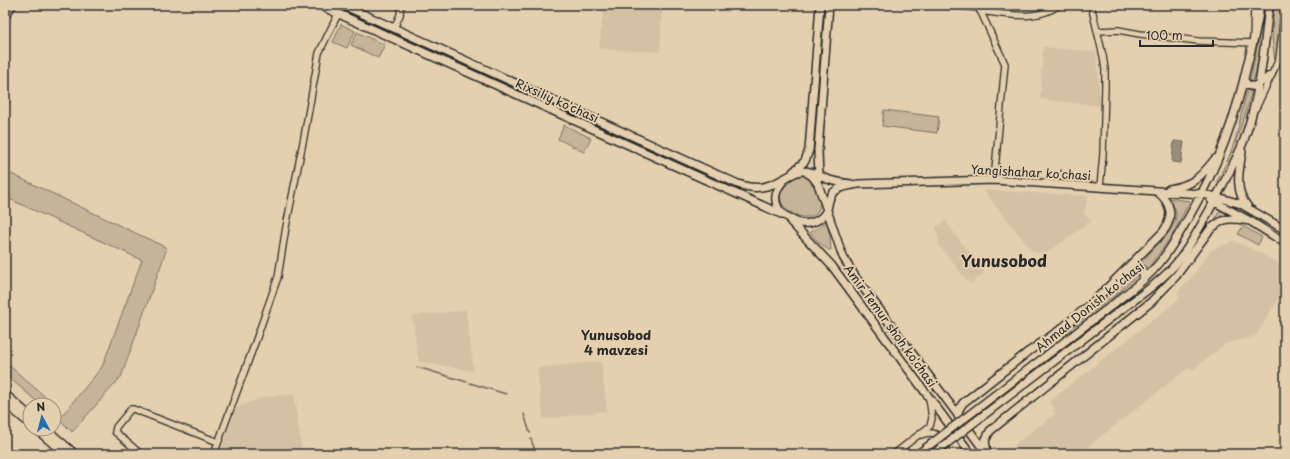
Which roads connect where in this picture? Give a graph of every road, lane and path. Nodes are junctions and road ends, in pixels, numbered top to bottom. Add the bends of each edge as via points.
1 (12, 5) edge
2 (319, 5) edge
3 (343, 5) edge
4 (401, 5) edge
5 (820, 5) edge
6 (829, 5) edge
7 (949, 5) edge
8 (1059, 5) edge
9 (1091, 5) edge
10 (1254, 5) edge
11 (1260, 5) edge
12 (1269, 5) edge
13 (1285, 5) edge
14 (980, 11) junction
15 (338, 14) junction
16 (5, 16) edge
17 (394, 28) junction
18 (1098, 31) junction
19 (426, 43) junction
20 (1253, 43) junction
21 (422, 52) junction
22 (1271, 75) junction
23 (1244, 80) junction
24 (1259, 84) junction
25 (1251, 119) junction
26 (1244, 140) junction
27 (1222, 151) junction
28 (699, 166) junction
29 (800, 171) junction
30 (819, 175) junction
31 (695, 176) junction
32 (786, 178) junction
33 (994, 180) junction
34 (858, 184) junction
35 (1100, 187) junction
36 (820, 188) junction
37 (1155, 191) junction
38 (1202, 194) junction
39 (1215, 199) junction
40 (1250, 208) junction
41 (827, 209) junction
42 (786, 217) junction
43 (1250, 221) junction
44 (1211, 228) junction
45 (1285, 230) edge
46 (1285, 243) edge
47 (1177, 263) junction
48 (1129, 266) junction
49 (1143, 280) junction
50 (1151, 302) junction
51 (909, 350) junction
52 (899, 356) junction
53 (5, 394) edge
54 (929, 398) junction
55 (5, 403) edge
56 (22, 409) edge
57 (958, 416) junction
58 (22, 417) edge
59 (917, 436) junction
60 (45, 437) edge
61 (55, 437) edge
62 (218, 442) junction
63 (65, 454) edge
64 (75, 454) edge
65 (141, 454) edge
66 (214, 454) edge
67 (894, 454) edge
68 (918, 454) edge
69 (932, 454) edge
70 (946, 454) edge
71 (971, 454) edge
72 (987, 454) edge

1 - 16 main road
2 - 15 main road, Rixsiliy ko'chasi
3 - 17 main road, Rixsiliy ko'chasi
4 - 17 street via 400,16
5 - 32 main road, Amir Temur shoh ko'chasi via 809,150 803,163
6 - 30 main road, Amir Temur shoh ko'chasi via 818,150
7 - 14 street via 979,8
8 - 14 street via 1031,16
9 - 18 street
10 - 20 street, Ahmad Donish ko'chasi
11 - 20 main road, Ahmad Donish ko'chasi
12 - 24 main road, Ahmad Donish ko'chasi
13 - 22 street, Ahmad Donish ko'chasi via 1279,59
14 - 33 street via 1005,64
15 - 21 main road, Rixsiliy ko'chasi
15 - 62 street via 319,53 278,277
17 - 19 main road, Rixsiliy ko'chasi
18 - 20 street via 1118,30 1199,40
18 - 35 street via 1106,88
19 - 21 main road
19 - 28 main road, Rixsiliy ko'chasi
20 - 23 main road, Ahmad Donish ko'chasi
21 - 31 main road, Rixsiliy ko'chasi
22 - 24 main road
22 - 25 street, Ahmad Donish ko'chasi
23 - 24 main road via 1251,87
23 - 27 main road, Ahmad Donish ko'chasi
24 - 25 main road, Ahmad Donish ko'chasi
25 - 26 main road, Ahmad Donish ko'chasi
26 - 39 main road, Ahmad Donish ko'chasi
26 - 40 main road via 1238,185
27 - 37 main road via 1192,183
27 - 38 main road, Ahmad Donish ko'chasi
28 - 31 main road via 700,172
28 - 32 main road, Rixsiliy ko'chasi via 751,188 766,187
29 - 30 main road
29 - 32 main road
29 - 36 main road, Amir Temur shoh ko'chasi via 812,176
30 - 34 main road, Yangishahar ko'chasi via 830,180
30 - 36 main road, Amir Temur shoh ko'chasi
31 - 42 main road, Rixsiliy ko'chasi
32 - 42 main road, Amir Temur shoh ko'chasi via 775,198 778,208
33 - 34 main road, Yangishahar ko'chasi
33 - 35 main road, Yangishahar ko'chasi
34 - 41 main road, Yangishahar ko'chasi via 834,192
35 - 37 main road, Yangishahar ko'chasi
36 - 41 main road, Amir Temur shoh ko'chasi
37 - 38 main road
37 - 48 main road via 1168,204 1170,220 1163,232
38 - 39 main road
38 - 49 main road, Ahmad Donish ko'chasi via 1168,252
39 - 40 main road via 1233,201
39 - 43 main road
39 - 47 main road, Ahmad Donish ko'chasi
40 - 45 main road
41 - 42 main road via 821,218 812,223 794,222
41 - 51 main road, Amir Temur shoh ko'chasi via 843,257
42 - 52 main road, Amir Temur shoh ko'chasi via 832,266
43 - 44 main road via 1225,219
43 - 46 main road
44 - 47 main road
44 - 50 main road via 1176,276
47 - 50 main road
47 - 69 main road, Ahmad Donish ko'chasi, bridge via 1116,314
48 - 49 main road via 1141,268
48 - 57 main road via 1094,301 963,403
49 - 68 main road, Ahmad Donish ko'chasi, bridge
50 - 72 main road via 991,429 985,441
51 - 52 main road via 902,349
51 - 57 main road, Amir Temur shoh ko'chasi
52 - 54 main road, Amir Temur shoh ko'chasi
53 - 56 main road
54 - 59 street via 931,423
54 - 71 main road, Amir Temur shoh ko'chasi
55 - 58 main road
57 - 72 main road, Amir Temur shoh ko'chasi
59 - 67 street
59 - 70 street via 930,433 941,437 945,443
60 - 63 main road
61 - 64 main road
62 - 65 street via 133,408 115,429
62 - 66 street

